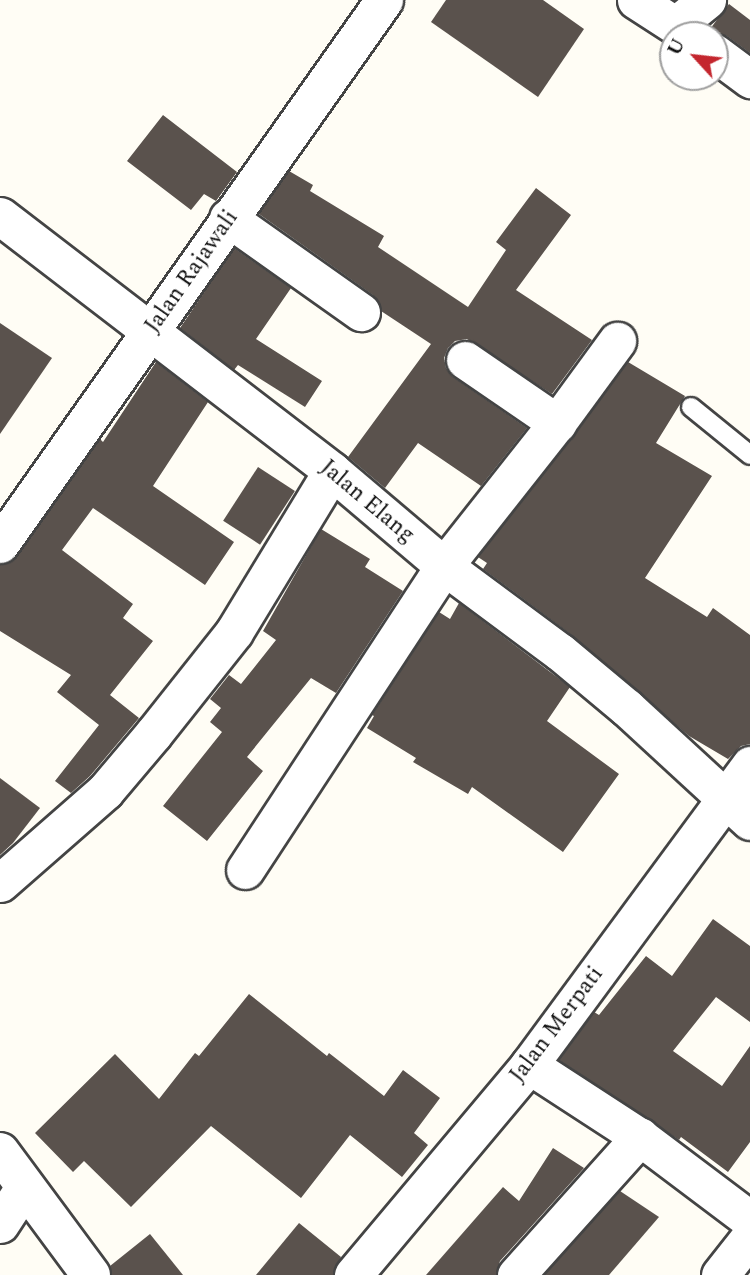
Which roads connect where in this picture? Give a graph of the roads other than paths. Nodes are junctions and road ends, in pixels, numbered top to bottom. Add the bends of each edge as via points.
1 (384, 0) edge
2 (636, 0) edge
3 (707, 0) edge
4 (669, 21) edge
5 (690, 21) edge
6 (729, 63) edge
7 (750, 79) edge
8 (0, 216) edge
9 (228, 218) junction
10 (361, 312) dead end
11 (151, 331) junction
12 (617, 341) dead end
13 (466, 360) dead end
14 (691, 407) dead end
15 (557, 423) junction
16 (750, 455) edge
17 (332, 471) junction
18 (0, 544) edge
19 (444, 566) junction
20 (750, 765) edge
21 (738, 810) edge
22 (245, 870) dead end
23 (0, 883) edge
24 (529, 1065) junction
25 (639, 1137) junction
26 (0, 1152) edge
27 (25, 1186) junction
28 (750, 1220) edge
29 (0, 1224) edge
30 (750, 1237) edge
31 (91, 1275) edge
32 (353, 1275) edge
33 (516, 1275) edge
34 (720, 1275) edge

1 - 9 street, Jalan Rajawali
2 - 4 street
3 - 5 street
6 - 7 street
8 - 11 street, Jalan Elang
9 - 10 street
9 - 11 street, Jalan Rajawali
11 - 17 street, Jalan Elang
11 - 18 street, Jalan Rajawali
12 - 15 street
13 - 15 street
14 - 16 lane
15 - 19 street
17 - 19 street, Jalan Elang
17 - 23 street via 234,632 154,733 105,791
19 - 21 street, Jalan Elang via 560,652
19 - 22 street
20 - 21 street, Jalan Merpati
21 - 24 street, Jalan Merpati
24 - 25 street
24 - 32 street, Jalan Merpati
25 - 28 street
25 - 33 street
26 - 27 street
27 - 29 street
27 - 31 street
30 - 34 street

